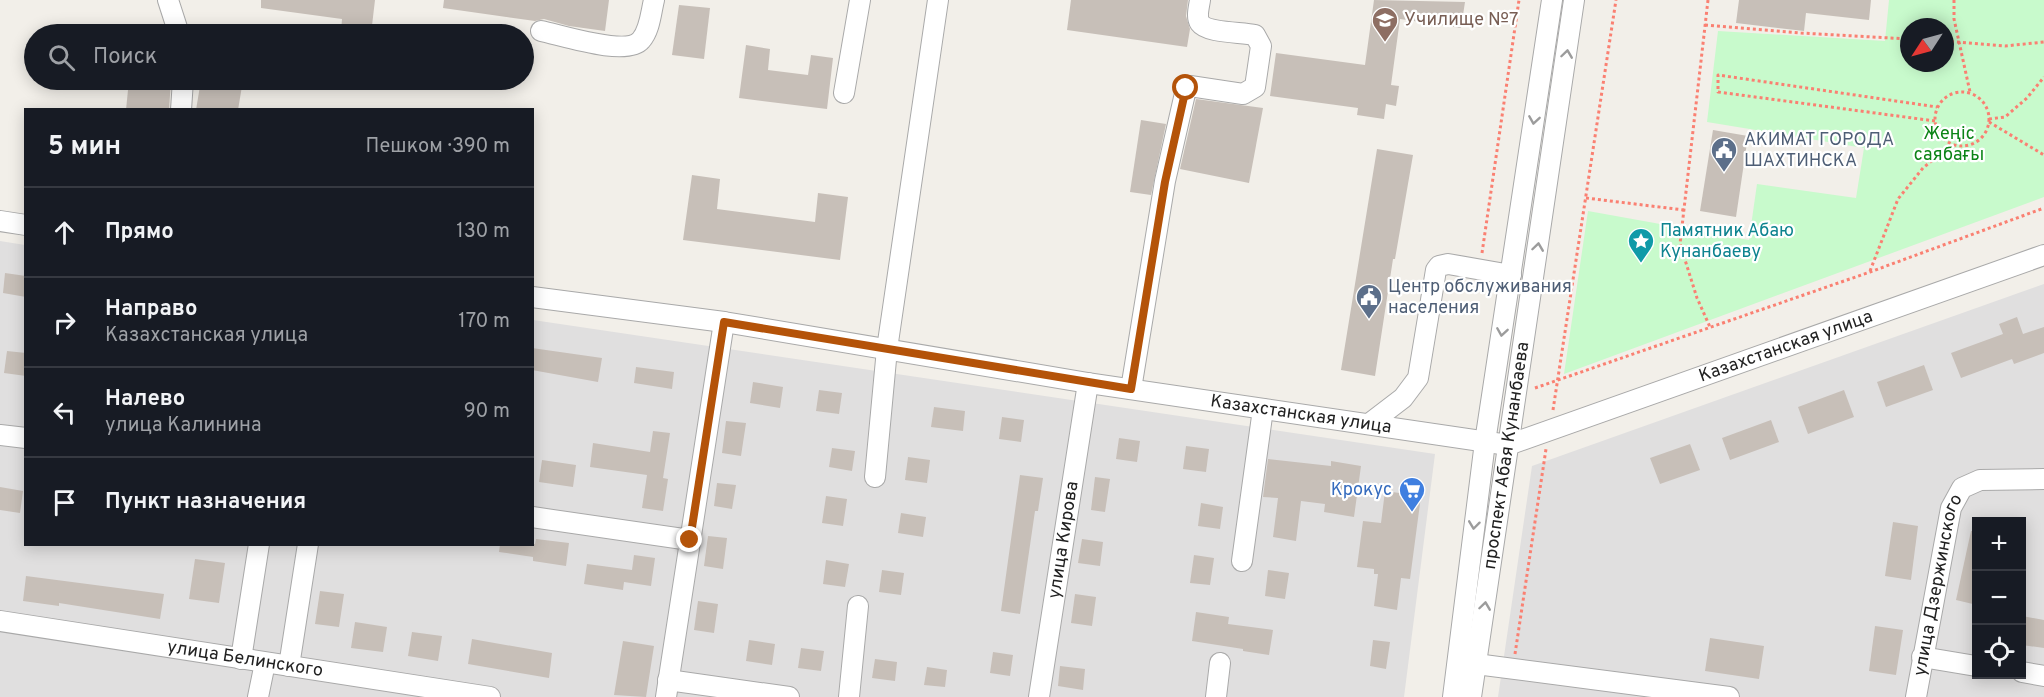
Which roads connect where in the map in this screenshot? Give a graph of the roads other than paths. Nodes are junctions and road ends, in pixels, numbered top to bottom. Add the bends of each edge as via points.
1 (168, 0) edge
2 (654, 0) edge
3 (860, 0) edge
4 (938, 0) edge
5 (1200, 0) edge
6 (1552, 0) edge
7 (1575, 0) edge
8 (175, 24) edge
9 (541, 31) dead end
10 (182, 90) edge
11 (844, 93) dead end
12 (181, 108) edge
13 (0, 221) edge
14 (24, 225) edge
15 (2044, 255) edge
16 (1510, 274) junction
17 (534, 297) edge
18 (724, 322) junction
19 (888, 350) junction
20 (1088, 383) junction
21 (1131, 389) junction
22 (1263, 409) junction
23 (1369, 424) junction
24 (0, 435) edge
25 (24, 438) edge
26 (1485, 442) junction
27 (1508, 445) junction
28 (875, 477) dead end
29 (2044, 479) edge
30 (534, 517) edge
31 (690, 540) junction
32 (259, 546) edge
33 (308, 546) edge
34 (1242, 561) dead end
35 (858, 606) dead end
36 (0, 621) edge
37 (1922, 657) junction
38 (241, 659) junction
39 (265, 663) junction
40 (1220, 663) dead end
41 (1476, 664) junction
42 (1972, 665) edge
43 (289, 666) junction
44 (2026, 673) edge
45 (2044, 676) edge
46 (667, 689) edge
47 (258, 697) edge
48 (490, 697) edge
49 (789, 697) edge
50 (849, 697) edge
51 (1039, 697) edge
52 (1216, 697) edge
53 (1452, 697) edge
54 (1471, 697) edge
55 (1729, 697) edge
56 (1916, 697) edge

1 - 8 street
2 - 9 street via 641,41 631,46
3 - 11 street
4 - 19 street
5 - 21 street via 1200,24 1210,31 1255,35 1261,46 1255,87 1243,94 1186,88 1165,182
6 -> 16 street, проспект Абая Кунанбаева
27 -> 7 street, проспект Абая Кунанбаева
10 - 12 street
13 - 14 street
15 - 27 street, Казахстанская улица
16 - 23 street via 1439,266 1418,378 1403,398
16 -> 26 street, проспект Абая Кунанбаева
17 - 18 street, Казахстанская улица
18 - 19 street, Казахстанская улица
18 - 31 street
19 - 20 street, Казахстанская улица
19 - 28 street
20 - 21 street, Казахстанская улица
20 - 51 street, улица Кирова
21 - 22 street, Казахстанская улица
22 - 23 street, Казахстанская улица
22 - 34 street
23 - 26 street, Казахстанская улица
24 - 25 street
26 - 27 street, Казахстанская улица
26 -> 53 street, проспект Абая Кунанбаева
41 -> 27 street, проспект Абая Кунанбаева
29 - 37 street, улица Дзержинского via 1980,480 1962,488 1951,508
30 - 31 street
31 - 46 street
32 - 38 street
33 - 43 street
35 - 50 street
36 - 38 street, улица Белинского
37 - 42 street
37 - 56 street, улица Дзержинского
38 - 39 street, улица Белинского
39 - 43 street, улица Белинского
39 - 47 street
40 - 52 street
41 - 54 street, проспект Абая Кунанбаева
41 - 55 street
43 - 48 street, улица Белинского
44 - 45 street
46 - 49 street

